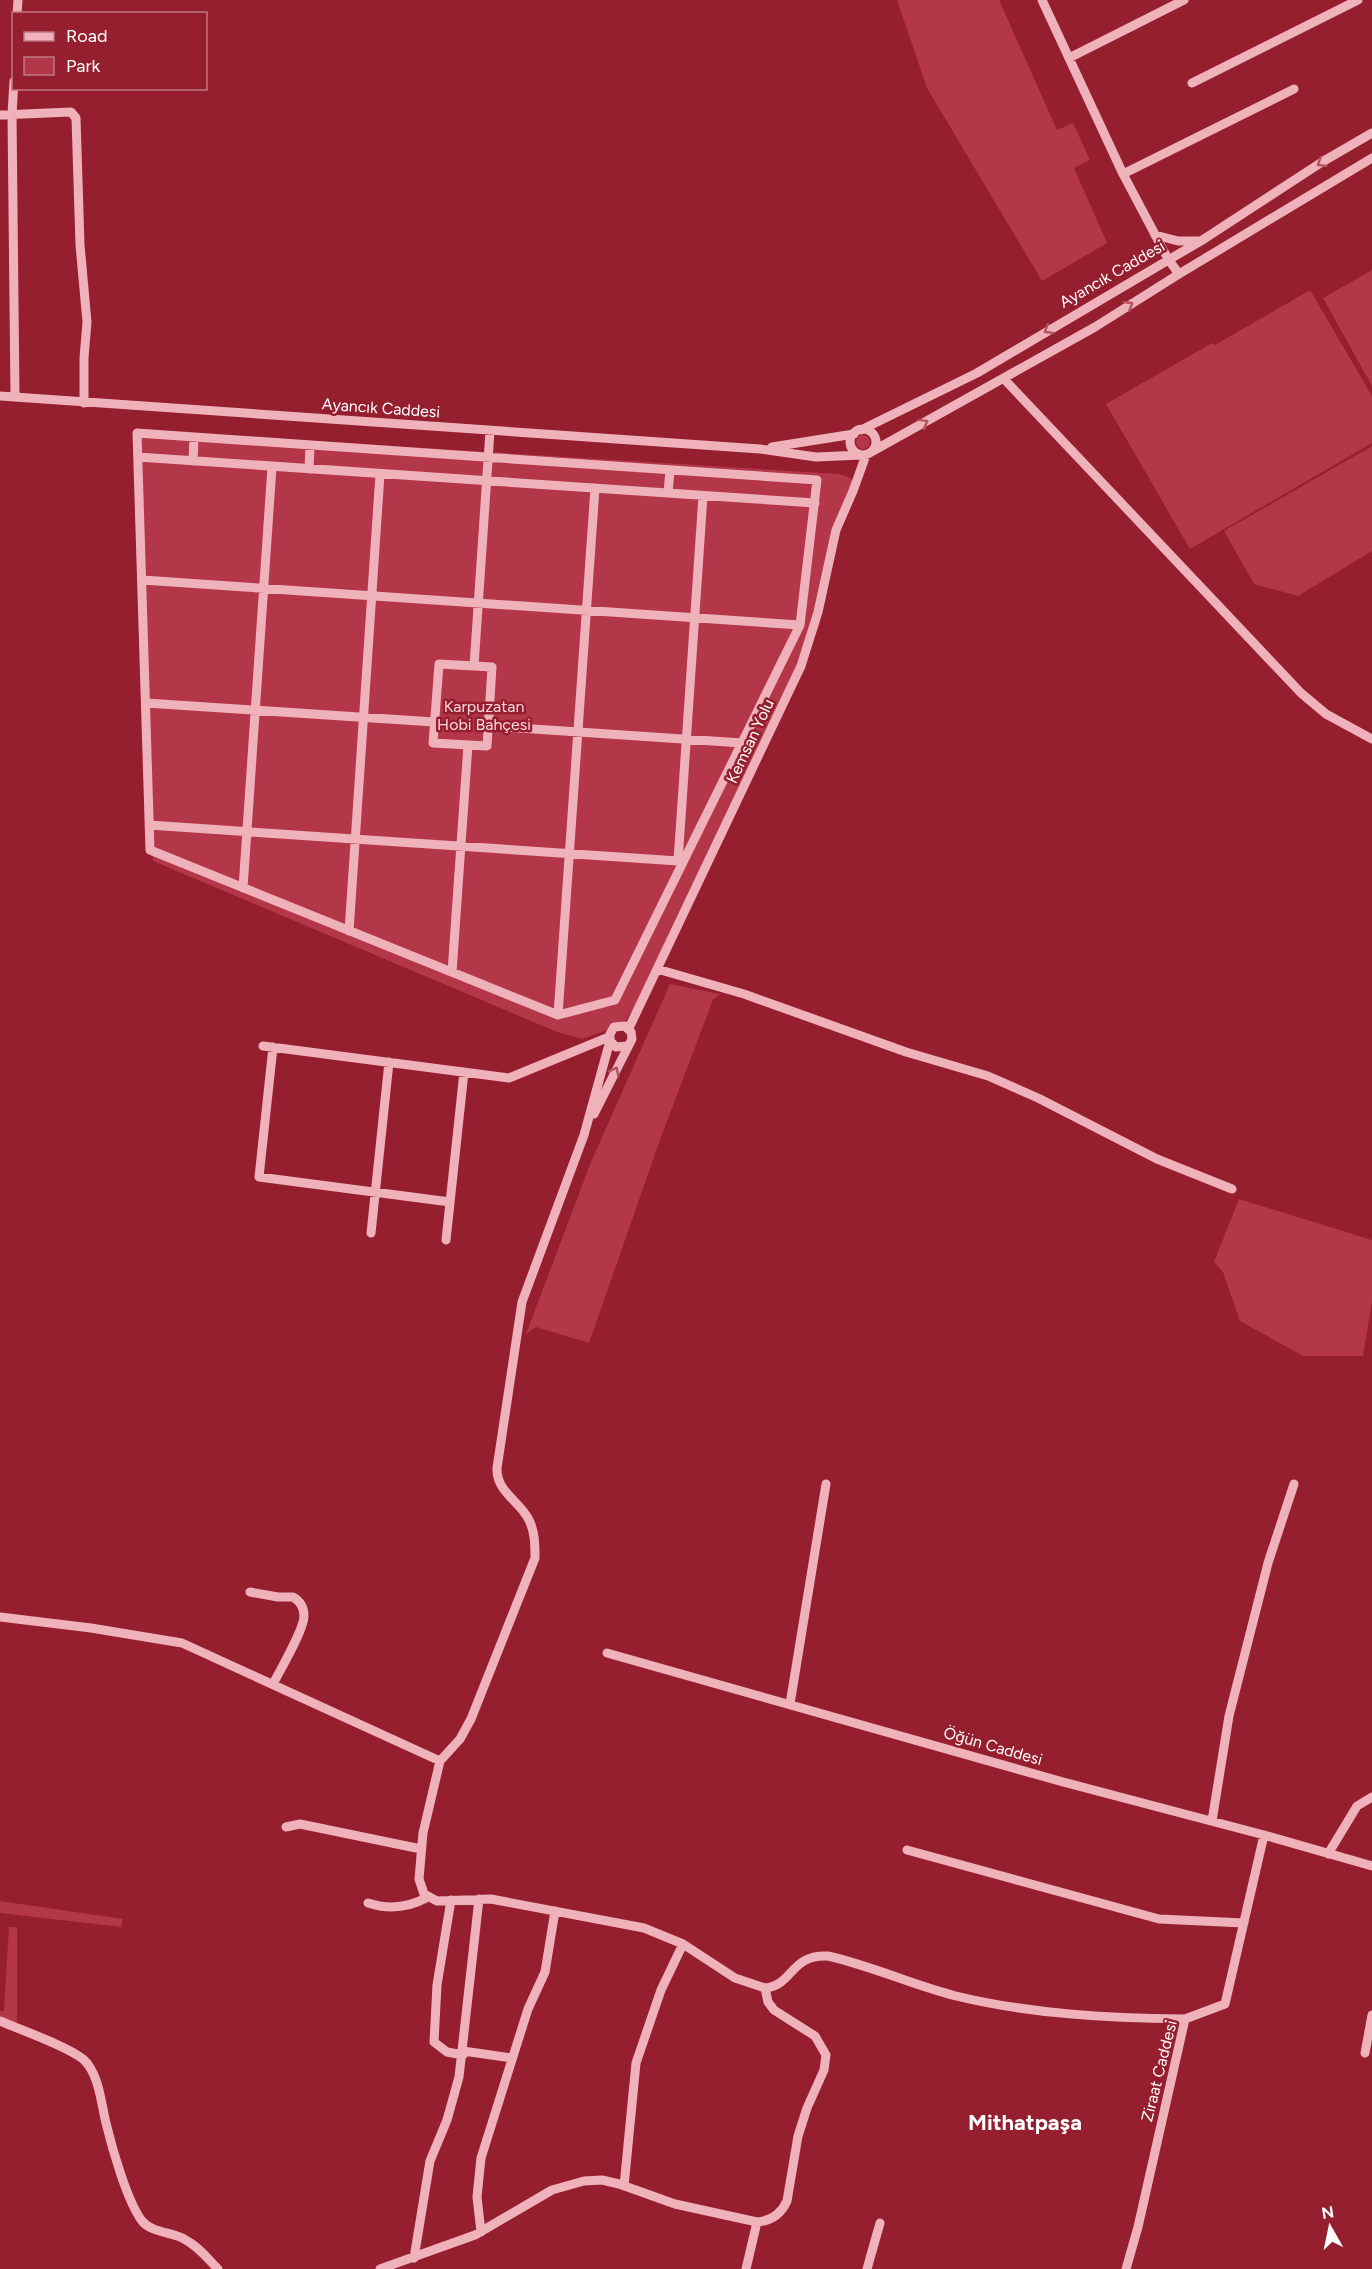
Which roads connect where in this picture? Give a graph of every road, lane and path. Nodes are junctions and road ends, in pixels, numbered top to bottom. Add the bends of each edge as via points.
1 (1042, 0) edge
2 (1185, 0) edge
3 (1358, 0) edge
4 (1068, 58) junction
5 (1192, 83) dead end
6 (1294, 89) dead end
7 (13, 90) edge
8 (12, 114) junction
9 (0, 115) edge
10 (1372, 133) edge
11 (1372, 158) edge
12 (1123, 174) junction
13 (1155, 235) junction
14 (1200, 241) junction
15 (1168, 259) junction
16 (1179, 274) junction
17 (1004, 379) junction
18 (0, 396) edge
19 (15, 398) junction
20 (84, 403) junction
21 (490, 431) junction
22 (857, 432) junction
23 (195, 437) junction
24 (310, 445) junction
25 (760, 449) junction
26 (867, 454) junction
27 (138, 457) junction
28 (488, 457) junction
29 (193, 461) junction
30 (272, 466) junction
31 (309, 469) junction
32 (670, 470) junction
33 (380, 474) junction
34 (486, 481) junction
35 (595, 488) junction
36 (668, 494) junction
37 (703, 496) junction
38 (815, 503) junction
39 (142, 580) junction
40 (264, 589) junction
41 (372, 596) junction
42 (478, 603) junction
43 (586, 610) junction
44 (694, 618) junction
45 (800, 625) junction
46 (474, 666) junction
47 (146, 703) junction
48 (255, 710) junction
49 (363, 718) junction
50 (434, 722) junction
51 (488, 726) junction
52 (578, 732) junction
53 (1372, 739) edge
54 (686, 740) junction
55 (742, 743) junction
56 (468, 745) junction
57 (149, 825) junction
58 (247, 832) junction
59 (355, 839) junction
60 (461, 846) junction
61 (569, 854) junction
62 (680, 863) junction
63 (243, 888) junction
64 (349, 931) junction
65 (657, 969) junction
66 (452, 972) junction
67 (558, 1015) junction
68 (629, 1028) junction
69 (610, 1039) junction
70 (263, 1046) dead end
71 (627, 1046) junction
72 (273, 1047) junction
73 (389, 1062) junction
74 (464, 1072) junction
75 (584, 1135) junction
76 (1232, 1189) dead end
77 (375, 1192) junction
78 (450, 1202) junction
79 (371, 1233) dead end
80 (446, 1240) dead end
81 (826, 1484) dead end
82 (1294, 1484) dead end
83 (250, 1592) dead end
84 (0, 1617) edge
85 (607, 1653) dead end
86 (273, 1684) junction
87 (790, 1704) junction
88 (440, 1761) junction
89 (1372, 1797) edge
90 (1212, 1821) junction
91 (286, 1827) dead end
92 (1264, 1835) junction
93 (421, 1849) junction
94 (907, 1850) dead end
95 (1328, 1854) junction
96 (1372, 1866) edge
97 (428, 1897) junction
98 (479, 1899) junction
99 (451, 1900) junction
100 (368, 1903) dead end
101 (555, 1911) junction
102 (1244, 1923) junction
103 (683, 1944) junction
104 (765, 1988) junction
105 (1372, 2015) edge
106 (1185, 2019) junction
107 (0, 2021) edge
108 (463, 2053) junction
109 (1365, 2054) dead end
110 (512, 2058) junction
111 (624, 2186) junction
112 (757, 2222) junction
113 (880, 2223) dead end
114 (481, 2232) junction
115 (414, 2258) junction
116 (218, 2269) edge
117 (380, 2269) edge
118 (746, 2269) edge
119 (867, 2269) edge
120 (1126, 2269) edge

1 - 4 street
2 - 4 street
3 - 5 street
4 - 12 street
6 - 12 street
7 - 8 street
8 - 9 street
8 - 19 street
8 - 20 street via 71,112 76,118 87,321
10 -> 14 street, Ayancık Caddesi
11 - 16 street, Ayancık Caddesi
12 - 13 street
13 - 14 street
13 - 15 street
14 - 15 street, Ayancık Caddesi
15 - 16 street
15 -> 22 street, Ayancık Caddesi via 977,373
17 -> 16 street, Ayancık Caddesi
26 -> 17 street, Ayancık Caddesi
17 - 53 street via 1301,693 1342,724
18 - 19 street, Ayancık Caddesi
19 - 20 street, Ayancık Caddesi
20 - 21 street, Ayancık Caddesi
21 - 25 street, Ayancık Caddesi
21 - 28 street
22 - 25 street, Ayancık Caddesi
22 - 26 street via 850,441 852,449
22 - 26 street via 869,431 875,436 876,444
23 - 24 street
23 - 27 street via 137,433
23 - 29 street
24 - 28 street
24 - 31 street
25 - 26 street, Ayancık Caddesi via 816,457
26 - 65 street, Kemsan Yolu via 834,538 801,666
27 - 29 street
27 - 39 street
28 - 32 street
28 - 34 street
29 - 30 street
30 - 31 street
30 - 40 street
31 - 33 street
32 - 36 street
32 - 38 street via 817,480
33 - 34 street
33 - 41 street
34 - 35 street
34 - 42 street
35 - 36 street
35 - 43 street
36 - 37 street
37 - 38 street
37 - 44 street
38 - 45 street
39 - 40 street
39 - 47 street
40 - 41 street
40 - 48 street
41 - 42 street
41 - 49 street
42 - 43 street
42 - 46 street
43 - 44 street
43 - 52 street
44 - 45 street
44 - 54 street
45 - 55 street
46 - 50 street via 438,664
46 - 51 street via 492,667
47 - 48 street
47 - 57 street
48 - 49 street
48 - 58 street
49 - 50 street
49 - 59 street
50 - 56 street via 433,742
51 - 52 street
51 - 56 street via 487,746
52 - 54 street
52 - 61 street
54 - 55 street
54 - 62 street
55 - 62 street
56 - 60 street
57 - 58 street
57 - 63 street via 150,850
58 - 59 street
58 - 63 street
59 - 60 street
59 - 64 street
60 - 61 street
60 - 66 street
61 - 62 street
61 - 67 street
62 - 67 street via 615,1000
63 - 64 street
64 - 66 street
65 - 68 street, Kemsan Yolu
65 - 76 street via 988,1076 1157,1159
66 - 67 street
68 - 69 street via 614,1027
68 - 71 street via 632,1039
69 - 71 street via 616,1047
69 - 74 street via 508,1078
69 - 75 street
70 - 72 street
75 -> 71 street
72 - 73 street
72 - 77 street via 259,1177
73 - 74 street
73 - 77 street
74 - 78 street
75 - 88 street via 522,1302 497,1468 501,1485 529,1521 535,1558 471,1719 460,1739
77 - 78 street
77 - 79 street
78 - 80 street
81 - 87 street
82 - 90 street via 1268,1563 1229,1716
83 - 86 street via 293,1597 304,1610 303,1625
84 - 86 street via 182,1643
85 - 87 street, Öğün Caddesi
86 - 88 street
87 - 90 street, Öğün Caddesi
88 - 93 street
89 - 95 street via 1357,1806
90 - 92 street, Öğün Caddesi
91 - 93 street via 300,1824
92 - 95 street, Öğün Caddesi
92 - 102 street, Ziraat Caddesi
93 - 97 street via 419,1884
94 - 102 street via 1159,1919
95 - 96 street, Öğün Caddesi
97 - 99 street
97 - 100 street via 393,1908
98 - 99 street
98 - 101 street
98 - 108 street
99 - 108 street via 437,1985 434,2042 447,2052
101 - 103 street via 638,1927
101 - 110 street via 545,1972
102 - 106 street, Ziraat Caddesi via 1225,2004
103 - 104 street via 735,1978
103 - 111 street via 636,2063
104 - 106 street via 782,1982 803,1961 828,1956 933,1990 993,2003 1089,2015
104 - 112 street via 774,2010 815,2036 826,2060 800,2130 787,2201 774,2217
105 - 109 street
106 - 120 street, Ziraat Caddesi
107 - 116 street via 72,2052 86,2063 95,2079 110,2137 142,2221 191,2243
108 - 110 street
108 - 115 street via 454,2099 430,2161
110 - 114 street via 480,2164 477,2197
111 - 112 street via 698,2210
111 - 114 street via 593,2180 562,2186
112 - 118 street
113 - 119 street
114 - 115 street
115 - 117 street

